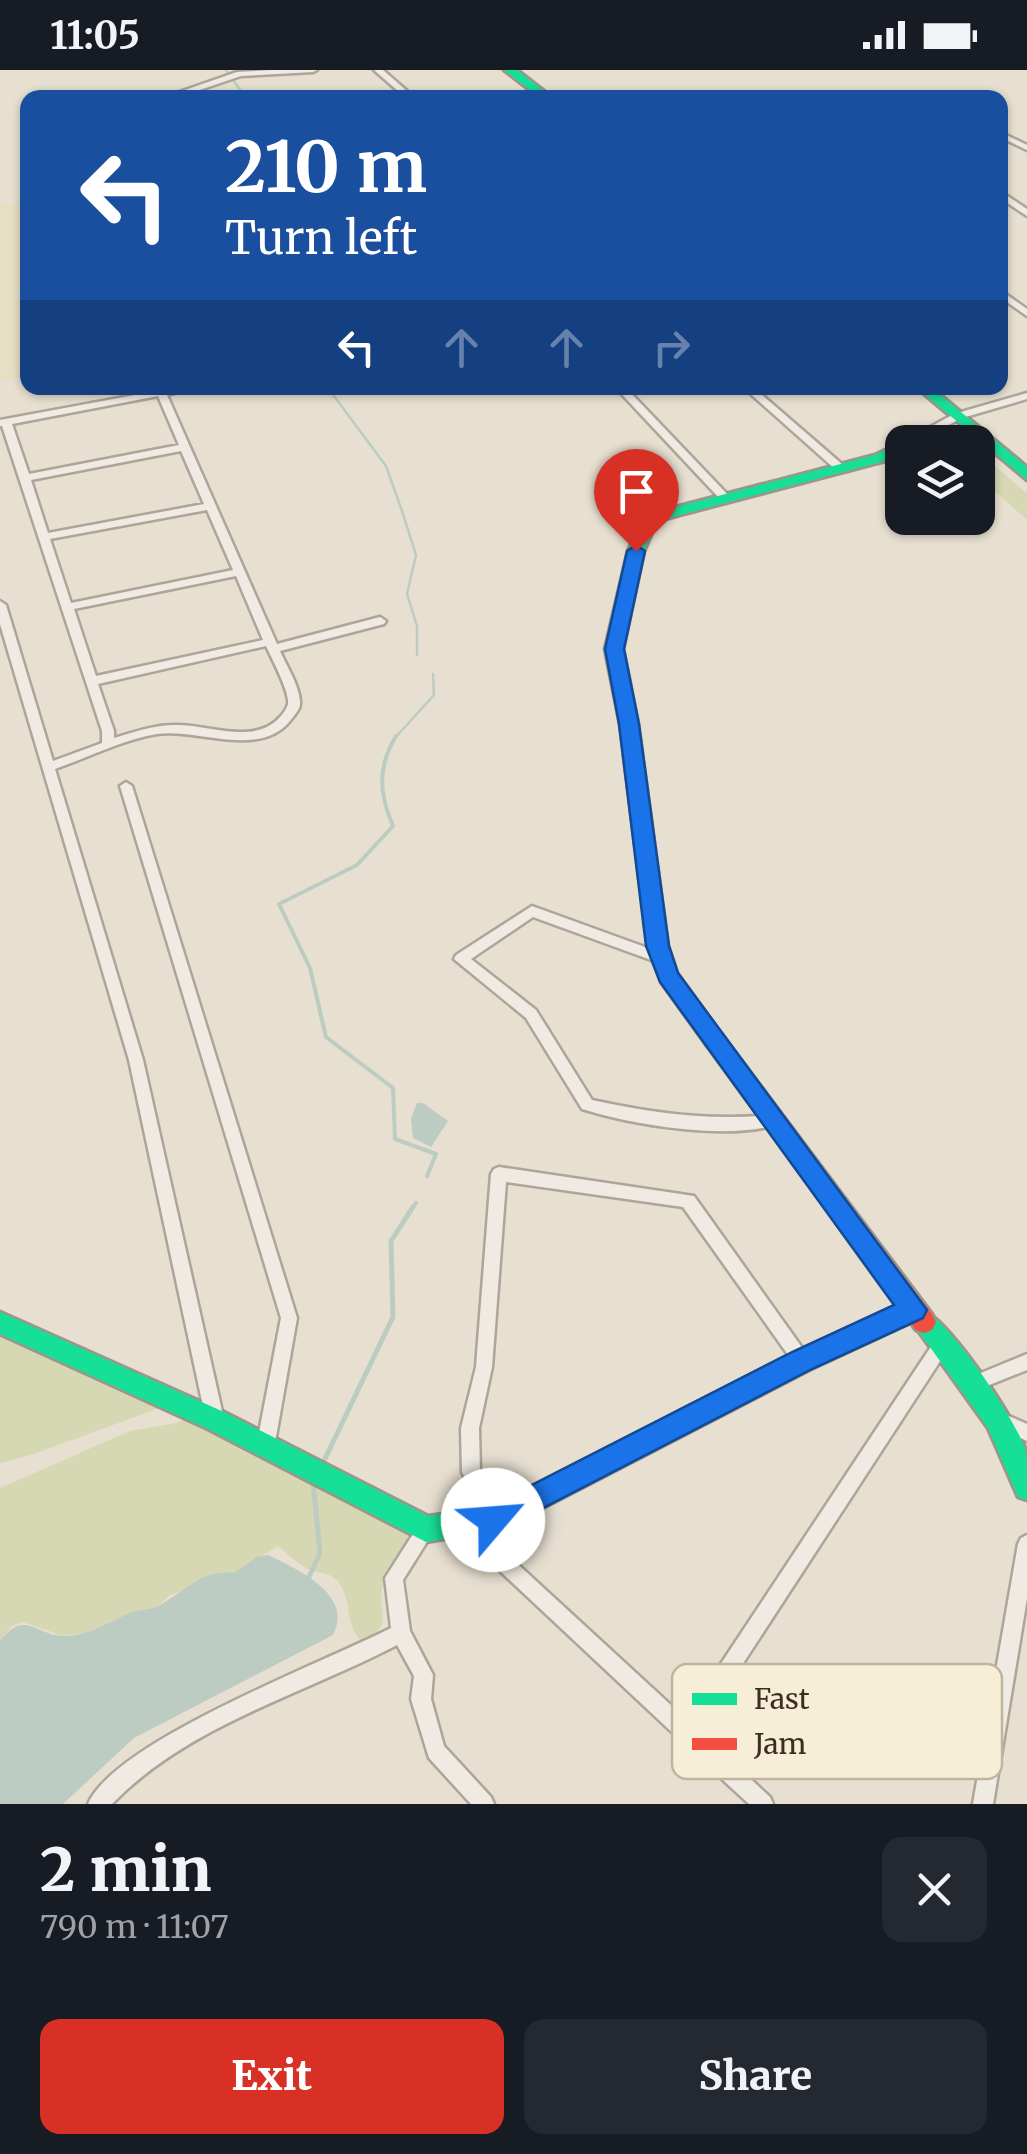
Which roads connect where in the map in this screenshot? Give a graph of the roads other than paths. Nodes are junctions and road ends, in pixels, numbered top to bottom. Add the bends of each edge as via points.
1 (313, 70) edge
2 (378, 70) edge
3 (510, 70) edge
4 (191, 90) edge
5 (402, 90) edge
6 (537, 90) edge
7 (145, 395) edge
8 (162, 395) edge
9 (628, 395) edge
10 (757, 395) edge
11 (932, 395) edge
12 (1027, 396) edge
13 (958, 416) junction
14 (3, 422) edge
15 (941, 425) edge
16 (185, 447) junction
17 (885, 455) edge
18 (839, 467) junction
19 (1027, 475) edge
20 (25, 478) junction
21 (725, 498) junction
22 (210, 506) junction
23 (46, 537) junction
24 (238, 572) junction
25 (0, 605) edge
26 (68, 606) junction
27 (380, 621) dead end
28 (270, 645) junction
29 (92, 681) junction
30 (108, 746) junction
31 (48, 768) junction
32 (126, 786) dead end
33 (662, 959) junction
34 (771, 1121) junction
35 (913, 1310) junction
36 (0, 1323) edge
37 (942, 1344) junction
38 (802, 1360) junction
39 (1027, 1362) edge
40 (976, 1382) junction
41 (214, 1420) junction
42 (1002, 1421) junction
43 (1027, 1432) edge
44 (265, 1448) junction
45 (1027, 1488) edge
46 (483, 1523) junction
47 (426, 1528) junction
48 (1027, 1544) edge
49 (1021, 1627) edge
50 (401, 1634) junction
51 (732, 1664) edge
52 (1002, 1716) edge
53 (672, 1723) edge
54 (734, 1779) edge
55 (988, 1779) edge
56 (98, 1804) edge
57 (484, 1804) edge
58 (762, 1804) edge
59 (983, 1804) edge

1 - 4 street via 240,74
2 - 5 street
3 - 6 street
7 - 14 street
8 - 16 street
9 - 21 street
10 - 18 street
11 - 13 street
12 - 13 street
13 - 15 street
13 - 19 street
14 - 20 street
16 - 20 street
16 - 22 street
17 - 18 street
18 - 21 street
20 - 23 street
21 - 33 street via 651,518 636,551 614,649
22 - 23 street
22 - 24 street
23 - 26 street
24 - 26 street
24 - 28 street
25 - 31 street
26 - 29 street
27 - 28 street
28 - 29 street
28 - 30 street via 294,697 288,718 247,736 164,728
29 - 30 street
30 - 31 street
31 - 41 street via 136,1060
32 - 44 street via 288,1318
33 - 34 street
33 - 34 street via 532,910 461,959 530,1014 588,1104 643,1117
34 - 35 street
35 - 37 street
35 - 38 street
36 - 41 street
37 - 40 street
37 - 51 street
38 - 46 street
38 - 46 street via 688,1201 499,1174 484,1367 470,1428
39 - 40 street
40 - 42 street
41 - 44 street
42 - 43 street
42 - 45 street
44 - 47 street
46 - 47 street
46 - 53 street via 492,1552
47 - 50 street via 394,1578
48 - 49 street
49 - 52 street
50 - 56 street via 176,1744 110,1788
50 - 57 street via 424,1675 422,1699 436,1751
54 - 58 street
55 - 59 street

